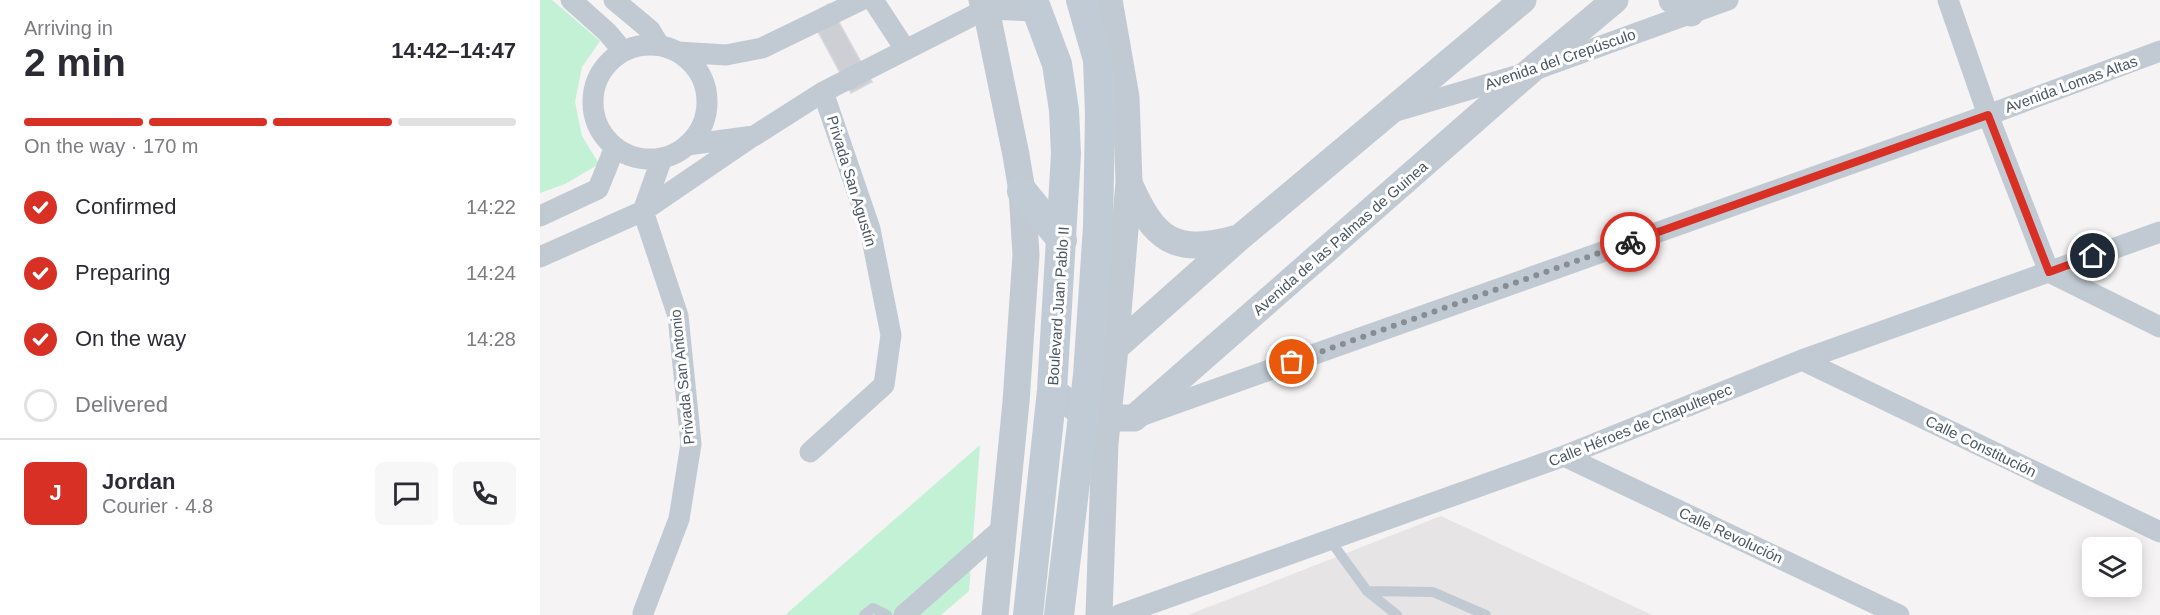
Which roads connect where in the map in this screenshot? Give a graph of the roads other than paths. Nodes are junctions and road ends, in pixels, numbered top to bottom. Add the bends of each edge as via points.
1 (571, 0) edge
2 (614, 0) edge
3 (861, 0) edge
4 (873, 0) edge
5 (1082, 0) edge
6 (1109, 0) edge
7 (1523, 0) edge
8 (1615, 0) edge
9 (1728, 0) edge
10 (1948, 0) edge
11 (984, 5) edge
12 (1035, 5) edge
13 (1682, 7) edge
14 (669, 49) junction
15 (905, 49) junction
16 (623, 51) junction
17 (2160, 51) edge
18 (1529, 72) junction
19 (823, 92) junction
20 (1390, 113) junction
21 (1988, 115) junction
22 (754, 136) junction
23 (687, 145) junction
24 (615, 147) junction
25 (662, 158) junction
26 (1129, 182) junction
27 (1022, 191) junction
28 (643, 211) junction
29 (540, 216) edge
30 (2160, 232) edge
31 (1239, 238) junction
32 (1062, 240) junction
33 (540, 257) edge
34 (2049, 272) junction
35 (2160, 327) edge
36 (1102, 351) junction
37 (1802, 360) junction
38 (1052, 390) junction
39 (1095, 416) junction
40 (1134, 418) junction
41 (810, 452) dead end
42 (1564, 456) junction
43 (1004, 527) junction
44 (2160, 532) edge
45 (1330, 540) junction
46 (1367, 591) junction
47 (644, 613) dead end
48 (864, 615) edge
49 (887, 615) edge
50 (903, 615) edge
51 (995, 615) edge
52 (1028, 615) edge
53 (1059, 615) edge
54 (1100, 615) edge
55 (1119, 615) edge
56 (1397, 615) edge
57 (1486, 615) edge
58 (1899, 615) edge

1 - 16 street
2 - 14 street
3 - 14 street via 762,48 726,55
4 - 15 street
5 - 36 main road via 1098,60
6 - 26 street via 1126,97
7 - 20 street
8 - 18 street, Avenida de las Palmas de Guinea
9 - 13 street, Avenida del Crepúsculo
10 - 21 street
11 - 12 street
11 - 15 street
11 - 27 street
12 - 32 main road, Boulevard Juan Pablo II via 1057,64 1064,110
13 - 18 street, Avenida del Crepúsculo
14 - 16 street via 641,45
14 - 23 street via 692,63 707,96 699,131
15 - 19 street
16 - 24 street via 606,66 595,86 593,108 600,130
17 - 21 street, Avenida Lomas Altas
18 - 20 street, Avenida del Crepúsculo
18 - 40 street, Avenida de las Palmas de Guinea
19 - 22 street
19 - 41 street, Privada San Agustín via 870,229 891,335 884,385
20 - 31 street
21 - 34 street
21 - 40 street, Avenida Lomas Altas
22 - 23 street
22 - 28 street
23 - 25 street
24 - 25 street via 637,158
24 - 29 street via 598,189
25 - 28 street
26 - 31 street via 1154,228 1171,241 1196,246
26 - 36 street
27 - 32 main road
27 - 43 street via 1026,255
28 - 33 street
28 - 47 street, Privada San Antonio via 678,316 691,444 680,519
30 - 34 street, Calle Héroes de Chapultepec
31 - 36 street
32 - 38 main road, Boulevard Juan Pablo II
34 - 35 street
34 - 37 street, Calle Héroes de Chapultepec
36 - 39 main road
37 - 42 street, Calle Héroes de Chapultepec
37 - 44 street, Calle Constitución
38 - 39 street
38 - 52 main road, Boulevard Juan Pablo II
39 - 40 street
39 - 53 main road
39 - 54 street
42 - 45 street, Calle Héroes de Chapultepec
42 - 58 street, Calle Revolución
43 - 50 street
43 - 51 street
45 - 46 lane
45 - 55 street, Calle Héroes de Chapultepec
46 - 56 lane
46 - 57 lane via 1433,592
48 - 49 lane via 873,608

